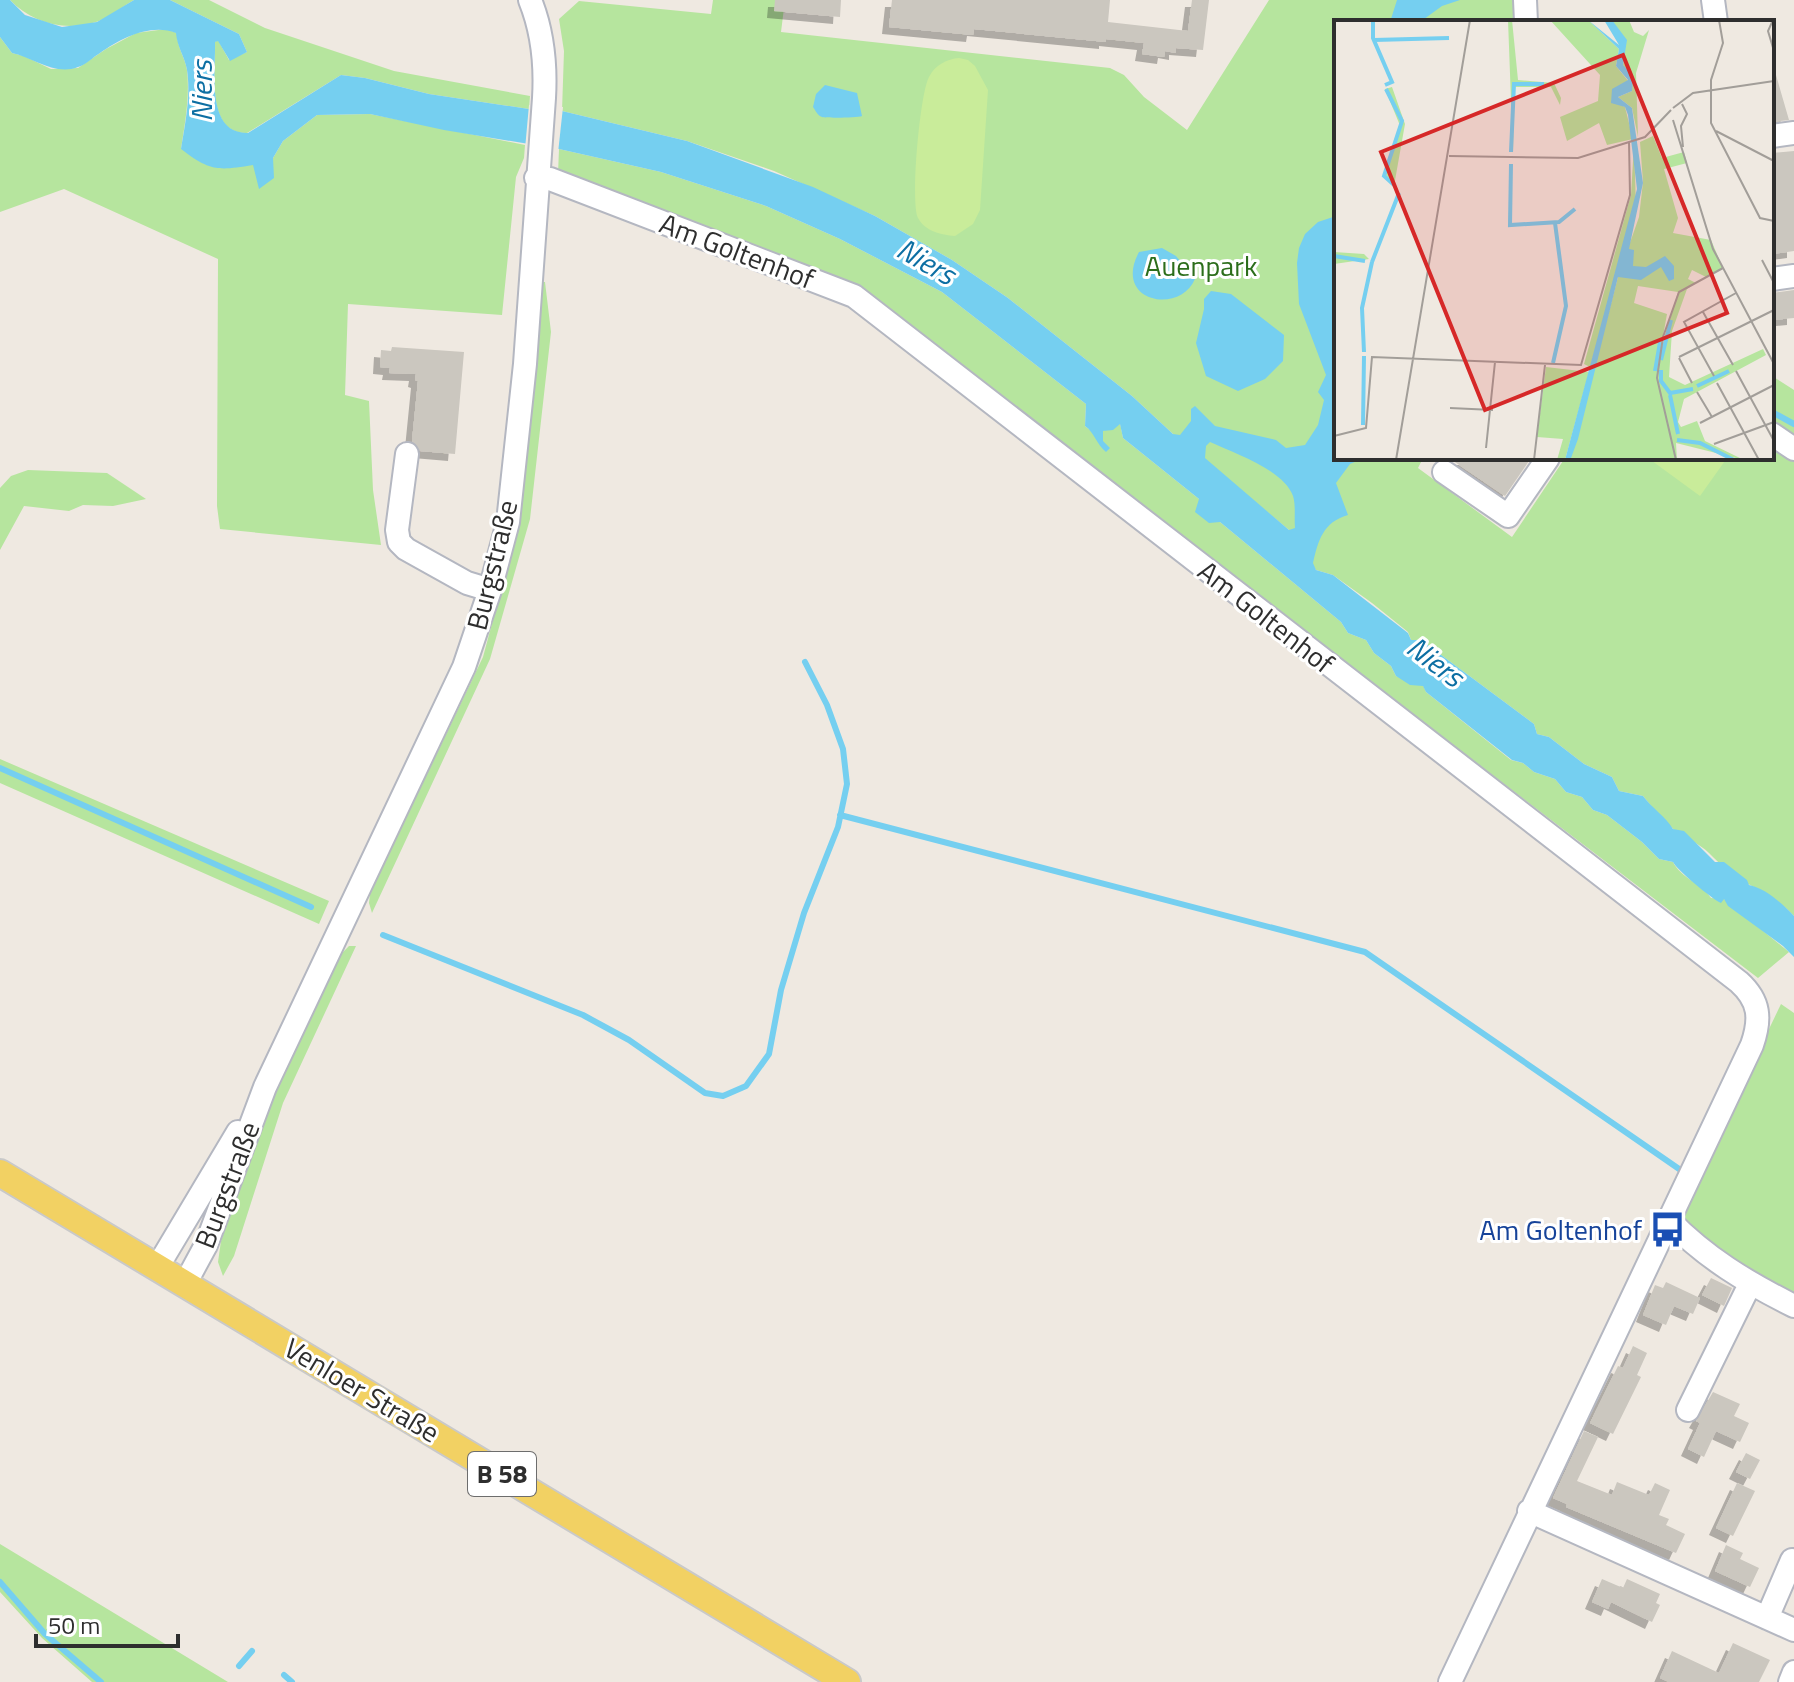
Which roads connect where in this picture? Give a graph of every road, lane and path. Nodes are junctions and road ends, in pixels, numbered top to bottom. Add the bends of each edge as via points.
1 (530, 0) edge
2 (1525, 0) edge
3 (1713, 0) edge
4 (1526, 20) edge
5 (1716, 20) edge
6 (1794, 133) edge
7 (1774, 136) edge
8 (537, 169) junction
9 (1794, 276) edge
10 (1774, 279) edge
11 (1774, 435) edge
12 (1794, 449) edge
13 (407, 454) dead end
14 (1547, 460) edge
15 (1444, 472) dead end
16 (490, 590) junction
17 (265, 1087) junction
18 (0, 1173) edge
19 (1669, 1220) junction
20 (158, 1266) junction
21 (186, 1282) junction
22 (1750, 1284) junction
23 (1794, 1306) edge
24 (1688, 1410) dead end
25 (1529, 1511) junction
26 (1792, 1560) edge
27 (1767, 1618) junction
28 (1794, 1630) edge
29 (1794, 1672) edge
30 (847, 1682) edge
31 (1450, 1682) edge
32 (1790, 1682) edge

1 - 8 street, Burgstraße via 545,69
2 - 4 street
3 - 5 street
6 - 7 street
8 - 16 street, Burgstraße via 510,506
8 - 19 street, Am Goltenhof via 550,179 854,296 1739,982 1755,1000 1757,1033
9 - 10 street
11 - 12 street
13 - 16 street via 399,542 467,583
14 - 15 street via 1508,516
16 - 17 street, Burgstraße via 464,667
17 - 20 street, Burgstraße
17 - 21 street, Burgstraße via 206,1245
18 - 20 main road, Venloer Straße / B 58
19 - 22 street
19 - 25 street, Am Goltenhof
20 - 21 main road, Venloer Straße / B 58
21 - 30 main road, Venloer Straße / B 58
22 - 23 street
22 - 24 street
25 - 27 street
25 - 31 street, Am Goltenhof
26 - 27 street
27 - 28 street
29 - 32 street

